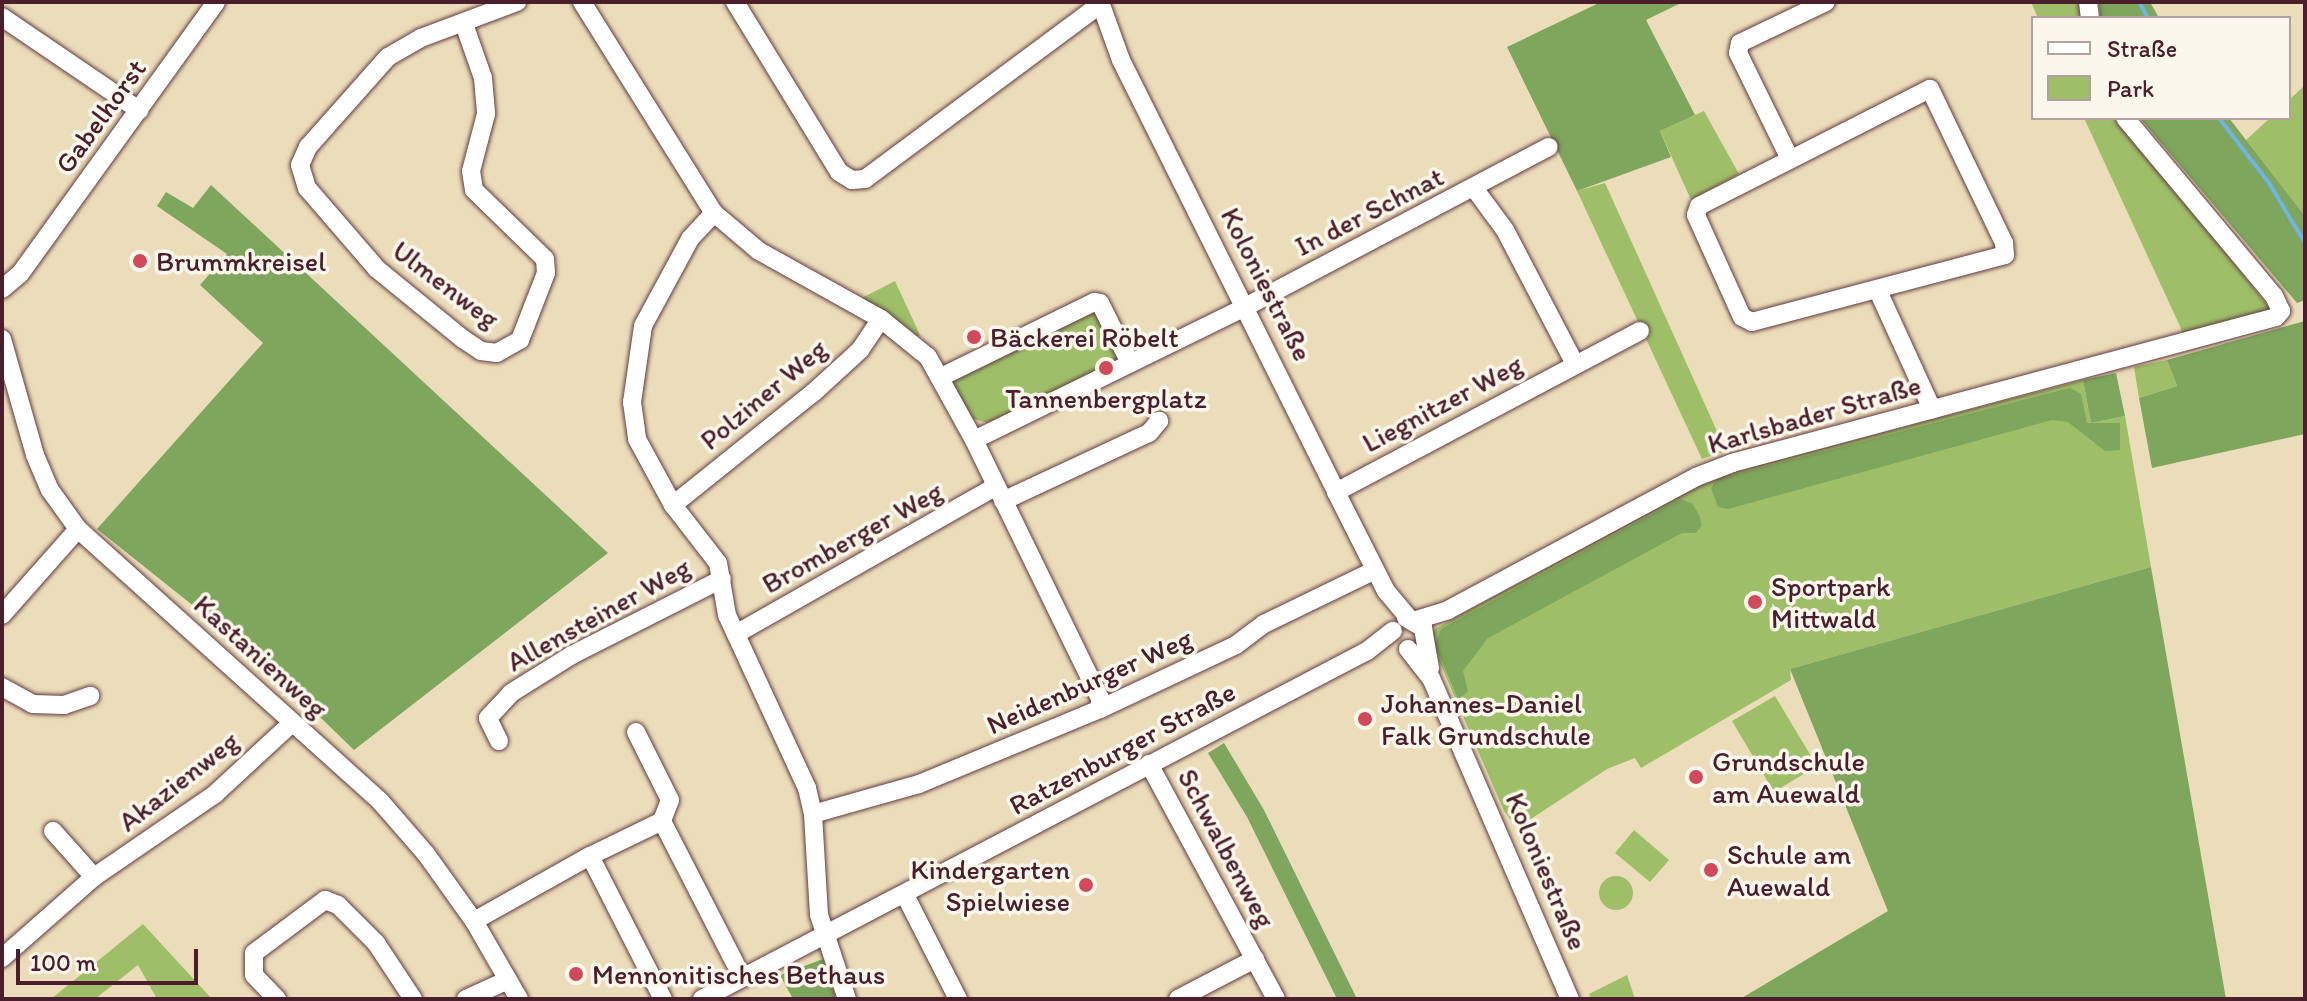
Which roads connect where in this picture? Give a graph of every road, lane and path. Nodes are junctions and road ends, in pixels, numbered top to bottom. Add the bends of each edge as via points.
1 (517, 2) edge
2 (582, 2) edge
3 (735, 2) edge
4 (1826, 2) edge
5 (1101, 3) edge
6 (212, 4) edge
7 (2, 17) edge
8 (464, 24) junction
9 (139, 110) junction
10 (2127, 120) edge
11 (1549, 147) dead end
12 (1789, 157) junction
13 (1474, 188) junction
14 (714, 213) junction
15 (25, 261) junction
16 (2, 280) edge
17 (2, 289) edge
18 (1878, 291) junction
19 (1247, 306) junction
20 (881, 319) junction
21 (1640, 331) dead end
22 (2, 339) edge
23 (1130, 363) junction
24 (1575, 364) junction
25 (941, 377) junction
26 (1932, 409) junction
27 (1159, 421) dead end
28 (974, 440) junction
29 (1336, 492) junction
30 (999, 494) junction
31 (673, 505) junction
32 (78, 529) junction
33 (1375, 570) junction
34 (722, 579) junction
35 (2, 615) edge
36 (1409, 633) junction
37 (736, 634) junction
38 (2, 687) edge
39 (90, 696) dead end
40 (1100, 709) junction
41 (292, 723) junction
42 (636, 732) dead end
43 (499, 741) dead end
44 (1149, 764) junction
45 (813, 814) junction
46 (662, 821) junction
47 (53, 831) dead end
48 (590, 856) junction
49 (94, 877) junction
50 (905, 895) junction
51 (474, 921) junction
52 (826, 934) junction
53 (2, 958) edge
54 (1255, 959) junction
55 (735, 963) dead end
56 (508, 980) junction
57 (277, 999) edge
58 (413, 999) edge
59 (466, 999) edge
60 (519, 999) edge
61 (663, 999) edge
62 (702, 999) edge
63 (847, 999) edge
64 (958, 999) edge
65 (1178, 999) edge
66 (1276, 999) edge
67 (1570, 999) edge

1 - 8 street, Ulmenweg
2 - 14 street
3 - 5 street via 839,172 852,180 865,179
4 - 12 street via 1740,43 1738,53
5 - 19 street, Koloniestraße via 1121,60
6 - 9 street, Gabelhorst
7 - 9 street
8 - 8 street, Ulmenweg via 388,57 308,147 300,165 307,188 377,269 463,339 481,351 497,353 520,340 546,273 545,259 474,190 471,171 486,114 483,78
9 - 15 street, Gabelhorst
10 - 26 street, Karlsbader Straße via 2281,311 2267,320
11 - 13 street, In der Schnat
12 - 18 street via 1699,206 1696,215 1742,317 1752,322
12 - 18 street via 1920,92 1930,89 1936,96 2005,255
13 - 19 street, In der Schnat
13 - 24 street, In der Schnat via 1526,268
14 - 20 street via 759,251
14 - 31 street via 690,239 660,290 635,360 637,439
15 - 16 street, Gabelhorst
15 - 17 street, Gabelhorst via 20,274
18 - 26 street
19 - 23 street
19 - 29 street, Koloniestraße
20 - 25 street via 906,335
20 - 31 street, Polziner Weg via 860,350 813,393
21 - 24 street, Liegnitzer Weg
22 - 32 street, Kastanienweg via 35,455 50,490
23 - 25 street via 1100,303 1094,302
23 - 28 street
24 - 29 street, Liegnitzer Weg
25 - 28 street
26 - 36 street, Karlsbader Straße via 1706,472
27 - 30 street, Bromberger Weg via 1149,433
28 - 30 street
29 - 33 street, Koloniestraße
30 - 37 street, Bromberger Weg
30 - 40 street via 1100,698
31 - 34 street via 708,546
32 - 35 street
32 - 41 street, Kastanienweg
33 - 36 street, Koloniestraße
33 - 40 street, Neidenburger Weg via 1264,624 1236,645
34 - 37 street via 727,615
34 - 43 street, Allensteiner Weg via 572,655 511,693 488,718
36 - 44 street, Ratzenburger Straße
36 - 67 street, Koloniestraße
37 - 45 street via 793,752
38 - 39 street via 33,704 64,705
40 - 45 street, Neidenburger Weg via 919,784
41 - 49 street, Akazienweg via 215,794
41 - 51 street, Kastanienweg via 380,801
42 - 46 street via 670,800
44 - 50 street, Ratzenburger Straße
44 - 54 street, Schwalbenweg
45 - 52 street via 819,915
46 - 48 street
46 - 55 street
47 - 49 street
48 - 51 street
48 - 61 street
49 - 53 street, Akazienweg
50 - 52 street, Ratzenburger Straße
50 - 64 street
51 - 56 street, Kastanienweg
52 - 62 street, Ratzenburger Straße
52 - 63 street
54 - 65 street, Schwalbenweg
54 - 66 street, Schwalbenweg
56 - 59 street
56 - 60 street, Kastanienweg
57 - 58 street via 254,975 254,953 325,900 338,905 376,943

